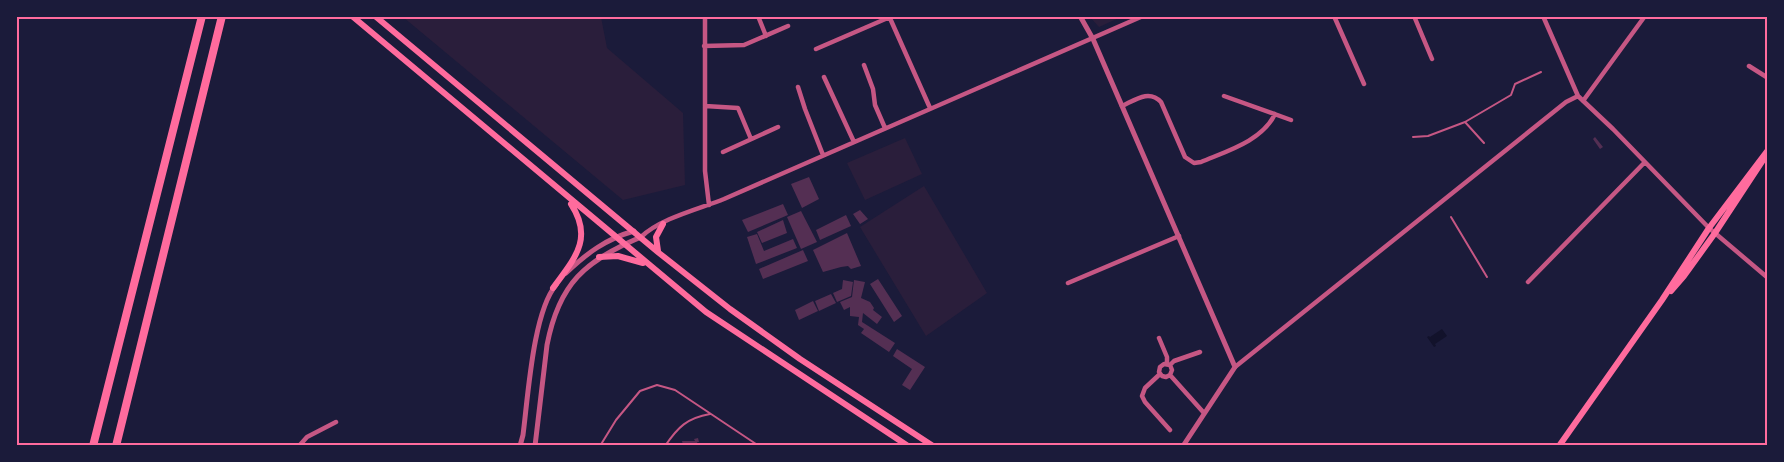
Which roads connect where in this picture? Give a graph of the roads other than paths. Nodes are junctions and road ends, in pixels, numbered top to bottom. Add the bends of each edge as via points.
1 (202, 16) edge
2 (222, 16) edge
3 (352, 16) edge
4 (375, 16) edge
5 (705, 16) edge
6 (758, 16) edge
7 (1080, 16) edge
8 (1143, 16) edge
9 (1334, 16) edge
10 (1414, 16) edge
11 (1543, 16) edge
12 (1645, 16) edge
13 (889, 17) edge
14 (788, 26) dead end
15 (766, 36) junction
16 (1093, 39) junction
17 (704, 46) junction
18 (816, 49) dead end
19 (1432, 59) dead end
20 (864, 65) dead end
21 (1749, 66) dead end
22 (1541, 72) dead end
23 (824, 77) dead end
24 (1767, 78) edge
25 (1364, 84) dead end
26 (798, 87) dead end
27 (1224, 96) dead end
28 (1578, 96) junction
29 (1583, 101) junction
30 (705, 106) junction
31 (1122, 106) junction
32 (930, 108) junction
33 (1275, 114) junction
34 (1292, 120) dead end
35 (1466, 122) junction
36 (778, 128) dead end
37 (885, 128) junction
38 (1413, 137) dead end
39 (751, 139) junction
40 (854, 141) junction
41 (1484, 143) dead end
42 (1767, 151) edge
43 (723, 152) dead end
44 (824, 155) junction
45 (1646, 162) junction
46 (566, 197) junction
47 (709, 205) junction
48 (1451, 217) dead end
49 (663, 224) junction
50 (1709, 228) junction
51 (634, 231) junction
52 (1715, 233) junction
53 (643, 235) junction
54 (615, 236) junction
55 (1179, 236) junction
56 (624, 244) junction
57 (659, 253) junction
58 (599, 257) junction
59 (1762, 261) dead end
60 (649, 266) junction
61 (1757, 269) junction
62 (1487, 277) dead end
63 (1767, 278) edge
64 (1528, 282) dead end
65 (1068, 283) dead end
66 (553, 288) junction
67 (1662, 300) junction
68 (1159, 338) dead end
69 (1200, 352) dead end
70 (1168, 364) junction
71 (1235, 367) junction
72 (1160, 374) junction
73 (1170, 375) junction
74 (1204, 413) junction
75 (711, 414) junction
76 (336, 422) dead end
77 (1170, 430) dead end
78 (93, 446) edge
79 (116, 446) edge
80 (299, 446) edge
81 (520, 446) edge
82 (535, 446) edge
83 (600, 446) edge
84 (665, 446) edge
85 (759, 446) edge
86 (908, 446) edge
87 (933, 446) edge
88 (1183, 446) edge
89 (1559, 446) edge

1 - 78 highway
2 - 79 highway
3 - 46 main road
4 - 51 main road
5 - 17 street
6 - 15 street
7 - 16 street
8 - 16 street
9 - 25 street
10 - 19 street
11 - 28 street
12 - 29 street
13 - 18 street
13 - 32 street
14 - 15 street
15 - 17 street via 744,45
16 - 31 street
16 - 32 street
17 - 30 street
20 - 37 street
21 - 24 street
22 - 35 lane via 1515,84 1511,95
23 - 40 street
26 - 44 street
27 - 33 street
28 - 29 street
28 - 71 street
29 - 45 street
30 - 39 street via 738,108
30 - 47 street
31 - 33 street via 1147,95 1157,98 1185,157 1194,163 1251,139
31 - 55 street
32 - 37 street
33 - 34 street
35 - 38 lane via 1428,136
35 - 41 lane
36 - 39 street
37 - 40 street
39 - 43 street
40 - 44 street
42 - 50 main road
42 - 52 main road
44 - 47 street
45 - 50 street
45 - 64 street
46 - 54 main road
46 - 66 main road via 579,220 582,241 574,260
47 - 49 street
48 - 62 lane
49 - 53 street
49 - 57 main road via 656,237
50 - 52 street
50 - 67 main road
51 - 53 main road
51 - 54 street
52 - 61 street
52 - 67 main road
53 - 56 street
53 - 57 main road
54 - 56 main road
54 - 66 street via 579,262
55 - 65 street
55 - 71 street
56 - 58 street
56 - 60 main road
57 - 87 main road via 764,334
58 - 60 main road via 618,256
58 - 82 street via 571,284 554,317
59 - 61 street
60 - 86 main road via 734,332
61 - 63 street
66 - 81 street via 539,324
67 - 89 main road
68 - 70 street
69 - 70 street
70 - 72 street via 1160,367
70 - 73 street
71 - 74 street
72 - 73 street
72 - 77 street via 1142,396
73 - 74 street
74 - 88 street
75 - 83 lane via 668,387 651,386 632,399
75 - 84 lane via 682,424
75 - 85 lane
76 - 80 street via 307,437

